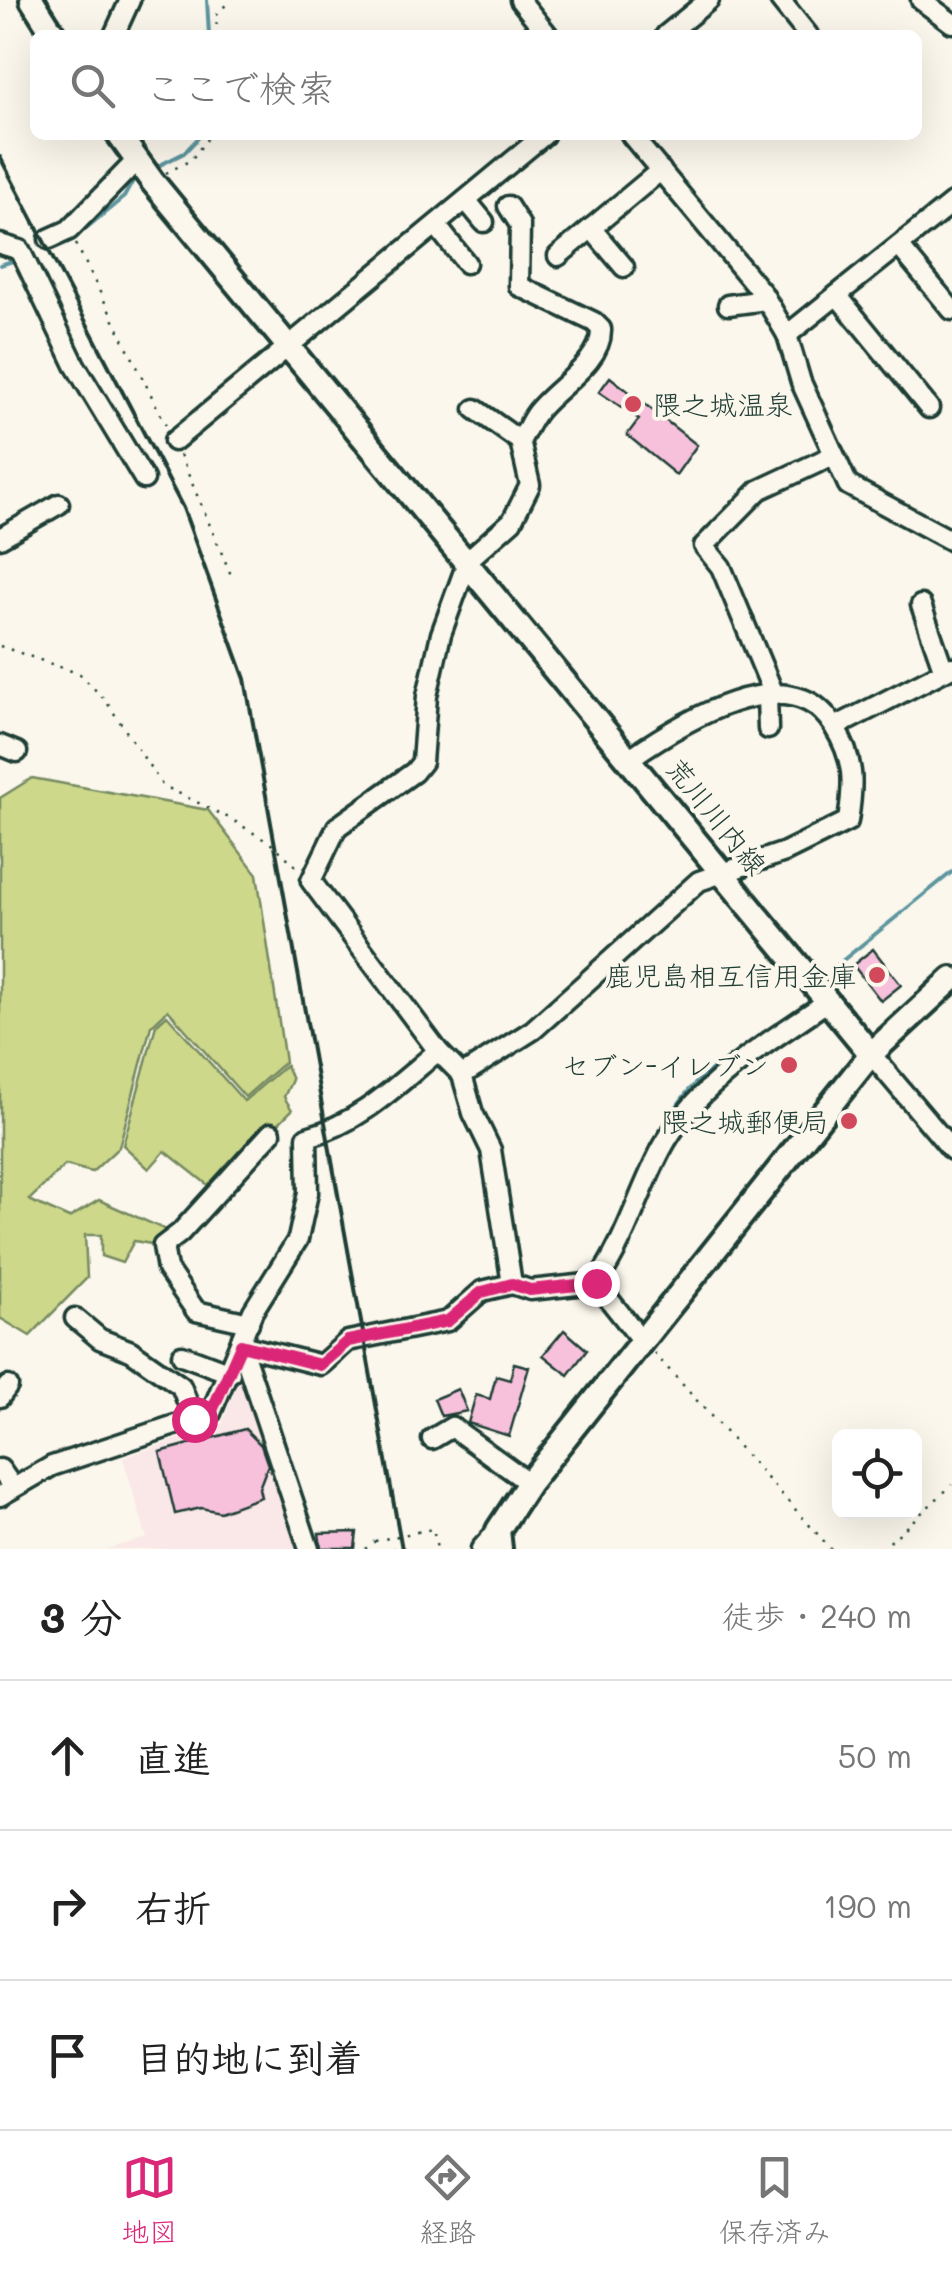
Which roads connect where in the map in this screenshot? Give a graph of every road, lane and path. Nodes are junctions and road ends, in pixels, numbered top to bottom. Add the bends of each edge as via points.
1 (32, 0) edge
2 (130, 0) edge
3 (230, 0) edge
4 (520, 0) edge
5 (709, 0) edge
6 (780, 0) edge
7 (921, 0) edge
8 (952, 23) edge
9 (51, 30) edge
10 (116, 30) edge
11 (218, 30) edge
12 (544, 30) edge
13 (672, 30) edge
14 (804, 30) edge
15 (122, 140) edge
16 (206, 140) edge
17 (538, 140) edge
18 (635, 140) edge
19 (136, 161) junction
20 (660, 170) junction
21 (152, 182) junction
22 (466, 200) junction
23 (952, 203) edge
24 (508, 206) dead end
25 (484, 222) dead end
26 (436, 225) junction
27 (592, 228) junction
28 (69, 230) junction
29 (0, 244) edge
30 (35, 244) junction
31 (899, 246) junction
32 (558, 256) dead end
33 (466, 263) dead end
34 (624, 267) dead end
35 (837, 295) junction
36 (766, 300) junction
37 (728, 305) dead end
38 (952, 310) edge
39 (787, 335) junction
40 (289, 347) junction
41 (929, 408) dead end
42 (475, 410) dead end
43 (174, 441) junction
44 (520, 441) junction
45 (834, 454) junction
46 (144, 479) dead end
47 (59, 504) dead end
48 (0, 538) edge
49 (952, 541) edge
50 (468, 560) junction
51 (231, 575) dead end
52 (921, 605) dead end
53 (0, 646) edge
54 (948, 669) edge
55 (770, 693) junction
56 (834, 727) junction
57 (768, 729) dead end
58 (630, 758) junction
59 (723, 871) junction
60 (312, 881) junction
61 (952, 979) edge
62 (823, 995) junction
63 (438, 1051) junction
64 (872, 1054) junction
65 (462, 1075) junction
66 (272, 1133) dead end
67 (952, 1150) edge
68 (596, 1283) junction
69 (512, 1284) junction
70 (75, 1318) dead end
71 (249, 1324) junction
72 (642, 1341) junction
73 (241, 1345) junction
74 (182, 1355) dead end
75 (230, 1373) junction
76 (194, 1419) junction
77 (432, 1439) dead end
78 (0, 1468) edge
79 (529, 1483) junction
80 (952, 1486) edge
81 (6, 1491) edge
82 (499, 1540) edge
83 (436, 1546) edge
84 (308, 1549) edge
85 (365, 1549) edge
86 (392, 1549) edge
87 (408, 1549) edge
88 (480, 1549) edge
89 (831, 1549) edge
90 (882, 1549) edge

1 - 9 main road
2 - 10 street
3 - 11 path via 215,17
4 - 12 street
5 - 13 street
6 - 14 street
7 - 8 street
15 - 19 main road, 荒川川内線
16 - 21 path via 192,160
17 - 22 street
18 - 20 street
19 - 21 main road, 荒川川内線
19 - 28 street
20 - 27 street
20 - 36 street
21 - 40 main road, 荒川川内線
22 - 25 street
22 - 26 street
23 - 31 street
24 - 44 street via 520,225 519,286 601,329 602,339 536,413
26 - 33 street
26 - 40 street
27 - 32 street
27 - 34 street
28 - 30 street
28 - 43 path
29 - 30 street
30 - 46 street via 75,365
31 - 35 street
31 - 38 street
35 - 39 street
35 - 41 street
36 - 37 street
36 - 39 street
39 - 45 street
40 - 43 street
40 - 50 main road, 荒川川内線
42 - 44 street
43 - 51 path
44 - 50 street via 530,484 521,509
45 - 49 street via 848,484
45 - 55 street via 759,490 704,546 721,567
47 - 48 street
50 - 58 main road, 荒川川内線
50 - 60 street via 441,634 422,762 336,827
52 - 54 street
53 - 60 path via 80,674 162,785 276,846
54 - 56 street
55 - 56 street via 810,700
55 - 57 street
55 - 58 street via 704,713
56 - 59 street via 854,776 848,821 784,852
58 - 59 main road, 荒川川内線
59 - 62 main road, 荒川川内線
59 - 65 street via 699,881 533,1030
60 - 63 street
61 - 64 main road
62 - 64 main road, 荒川川内線
62 - 68 street via 711,1083 661,1150
63 - 65 street
63 - 71 street via 369,1109 307,1136 308,1193 298,1239
64 - 67 street
64 - 72 main road
65 - 69 street via 491,1150
66 - 71 street via 162,1246 167,1269 196,1310
68 - 69 street via 530,1290
68 - 72 street
69 - 73 street via 482,1292 448,1321 348,1341 320,1365
70 - 76 street via 100,1340 131,1351 181,1386
71 - 73 street
72 - 79 main road
72 - 89 path
73 - 75 street
73 - 84 street
74 - 75 street
75 - 76 street via 211,1413
76 - 81 street via 52,1466
77 - 79 street via 452,1427
78 - 81 street
79 - 82 main road
80 - 90 path
82 - 88 street
83 - 85 path, bridge via 432,1529 376,1540
86 - 87 path, bridge

